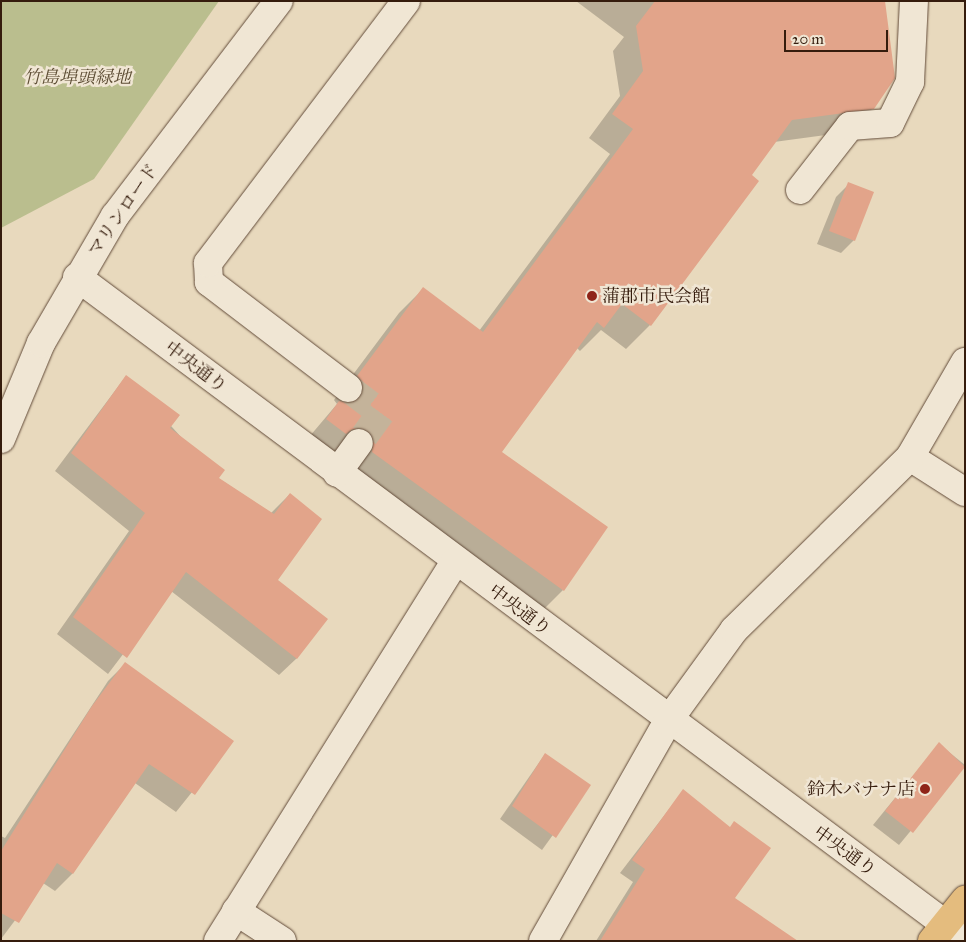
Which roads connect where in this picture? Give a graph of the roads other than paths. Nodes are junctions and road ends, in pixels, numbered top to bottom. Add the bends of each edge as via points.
1 (279, 1) edge
2 (406, 1) edge
3 (914, 1) edge
4 (800, 190) dead end
5 (78, 277) junction
6 (965, 362) edge
7 (348, 388) tunnel mouth
8 (1, 438) edge
9 (359, 443) tunnel mouth
10 (910, 457) junction
11 (337, 473) junction
12 (965, 492) edge
13 (455, 562) junction
14 (668, 722) junction
15 (965, 900) edge
16 (236, 911) junction
17 (947, 935) edge
18 (218, 941) edge
19 (282, 941) edge
20 (543, 941) edge

1 - 5 street, マリンロード via 114,216
2 - 7 street via 208,263 209,282
3 - 4 street via 910,82 890,123 850,126
5 - 8 street, マリンロード via 41,344
5 - 11 street, 中央通り
6 - 10 street
9 - 11 street
10 - 12 street
10 - 14 street via 734,630
11 - 13 street, 中央通り
13 - 14 street, 中央通り
13 - 16 street
14 - 17 street, 中央通り
14 - 20 street
15 - 17 main road
16 - 18 street
16 - 19 street

